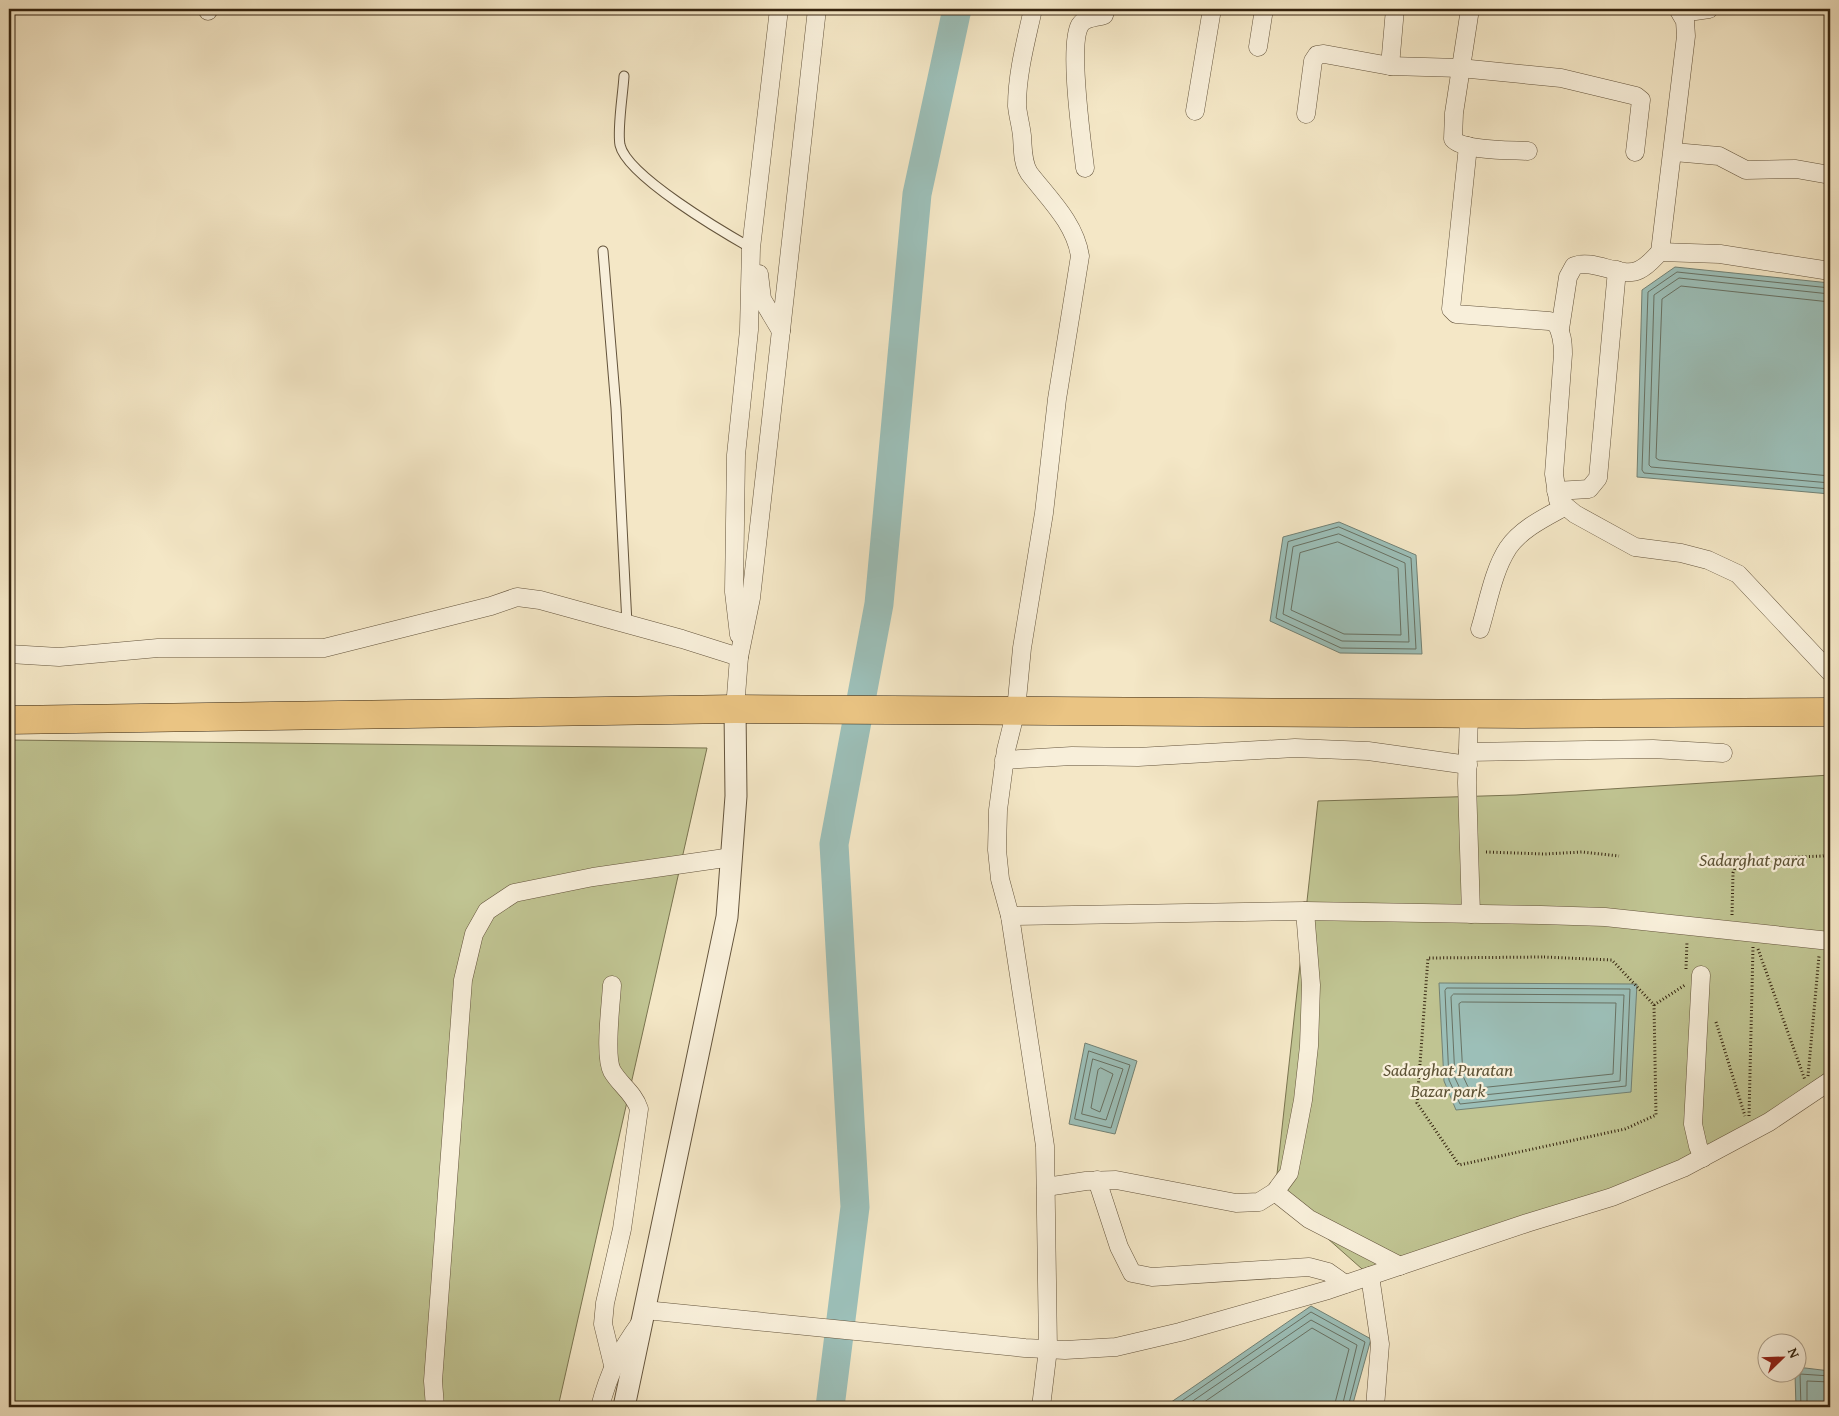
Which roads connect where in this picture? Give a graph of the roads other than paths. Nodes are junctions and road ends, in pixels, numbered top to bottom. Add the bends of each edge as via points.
1 (779, 9) edge
2 (817, 9) edge
3 (1033, 9) edge
4 (1106, 9) edge
5 (1212, 9) edge
6 (1264, 9) edge
7 (1394, 9) edge
8 (1470, 9) edge
9 (1709, 9) edge
10 (1680, 11) edge
11 (1258, 47) dead end
12 (1390, 66) junction
13 (1460, 68) junction
14 (624, 76) dead end
15 (1195, 111) dead end
16 (1306, 114) dead end
17 (1468, 146) junction
18 (1528, 151) dead end
19 (1635, 152) dead end
20 (1674, 152) junction
21 (1085, 168) dead end
22 (1830, 175) edge
23 (752, 243) junction
24 (602, 251) dead end
25 (1660, 252) junction
26 (1616, 270) junction
27 (1830, 271) edge
28 (1560, 330) junction
29 (781, 331) junction
30 (1556, 491) junction
31 (1564, 507) junction
32 (627, 624) junction
33 (1480, 629) dead end
34 (740, 651) junction
35 (9, 654) edge
36 (1830, 672) edge
37 (746, 710) junction
38 (1016, 710) junction
39 (1830, 712) edge
40 (1469, 714) junction
41 (9, 720) edge
42 (1723, 753) dead end
43 (1468, 758) junction
44 (1004, 760) junction
45 (732, 857) junction
46 (1306, 911) junction
47 (1471, 914) junction
48 (1010, 916) junction
49 (1825, 941) edge
50 (1701, 975) road end
51 (612, 985) dead end
52 (1830, 1081) edge
53 (1703, 1158) junction
54 (1097, 1180) junction
55 (1046, 1187) junction
56 (1276, 1192) junction
57 (1400, 1266) junction
58 (1370, 1276) junction
59 (1345, 1284) junction
60 (644, 1315) junction
61 (1048, 1349) junction
62 (613, 1365) junction
63 (435, 1407) edge
64 (600, 1407) edge
65 (624, 1407) edge
66 (1041, 1407) edge
67 (1375, 1407) edge

1 - 23 street
2 - 29 street
3 - 38 street via 1023,52 1017,108 1024,162 1070,226 1077,238 1080,256 1056,399 1044,513 1022,648
4 - 21 street via 1104,15 1086,19 1077,34 1075,59
5 - 15 street
6 - 11 street
7 - 12 street
8 - 13 street
9 - 10 street
10 - 20 street via 1686,36
12 - 13 street
12 - 16 street via 1317,55 1313,61
13 - 17 street via 1452,139 1457,144
13 - 19 street via 1561,78 1636,96 1641,100 1642,108
14 - 23 lane via 620,144 624,155 684,206
17 - 18 street
17 - 28 street via 1451,309 1456,314 1549,321 1556,323
20 - 22 street via 1719,156 1746,170 1796,169
20 - 25 street
23 - 29 street via 758,253 762,299
23 - 34 street via 749,330 736,455 734,592
24 - 32 lane via 616,408
25 - 26 street via 1638,272
25 - 27 street via 1720,254
26 - 28 street via 1581,262 1574,266 1568,278
26 - 30 street via 1598,478 1590,489
28 - 30 street via 1563,354 1554,474
29 - 34 street via 751,598
30 - 31 street
31 - 33 street via 1534,524 1509,548 1492,587
31 - 36 street via 1635,547 1708,560 1738,574
32 - 34 street
32 - 35 street via 540,600 517,597 324,648 158,648 59,657
34 - 37 street
37 - 38 highway
37 - 41 highway
37 - 45 street
38 - 40 highway
38 - 44 street
39 - 40 highway
40 - 43 street
42 - 43 street via 1653,749
43 - 44 street via 1295,748 1138,757
43 - 47 street
44 - 48 street via 996,832 1000,879
45 - 60 street via 728,917
45 - 63 street via 514,893 487,911 474,934 463,980 434,1371
46 - 47 street
46 - 48 street
46 - 56 street via 1311,985 1309,1046 1289,1173
47 - 49 street via 1605,917
48 - 55 street via 1045,1146
50 - 53 street via 1693,1124
51 - 62 street via 609,1056 612,1071 636,1100 639,1109 622,1229 605,1303 603,1324
52 - 53 street via 1769,1122
53 - 57 street via 1612,1197
54 - 55 street
54 - 56 street via 1116,1180 1236,1203 1259,1202
54 - 59 street via 1119,1247 1132,1273 1152,1277 1309,1267 1328,1272
55 - 61 street
56 - 57 street via 1309,1219
57 - 58 street
58 - 59 street
58 - 67 street via 1380,1344
59 - 61 street via 1180,1332 1116,1347
60 - 61 street
60 - 62 street
60 - 65 street
61 - 66 street
62 - 64 street

